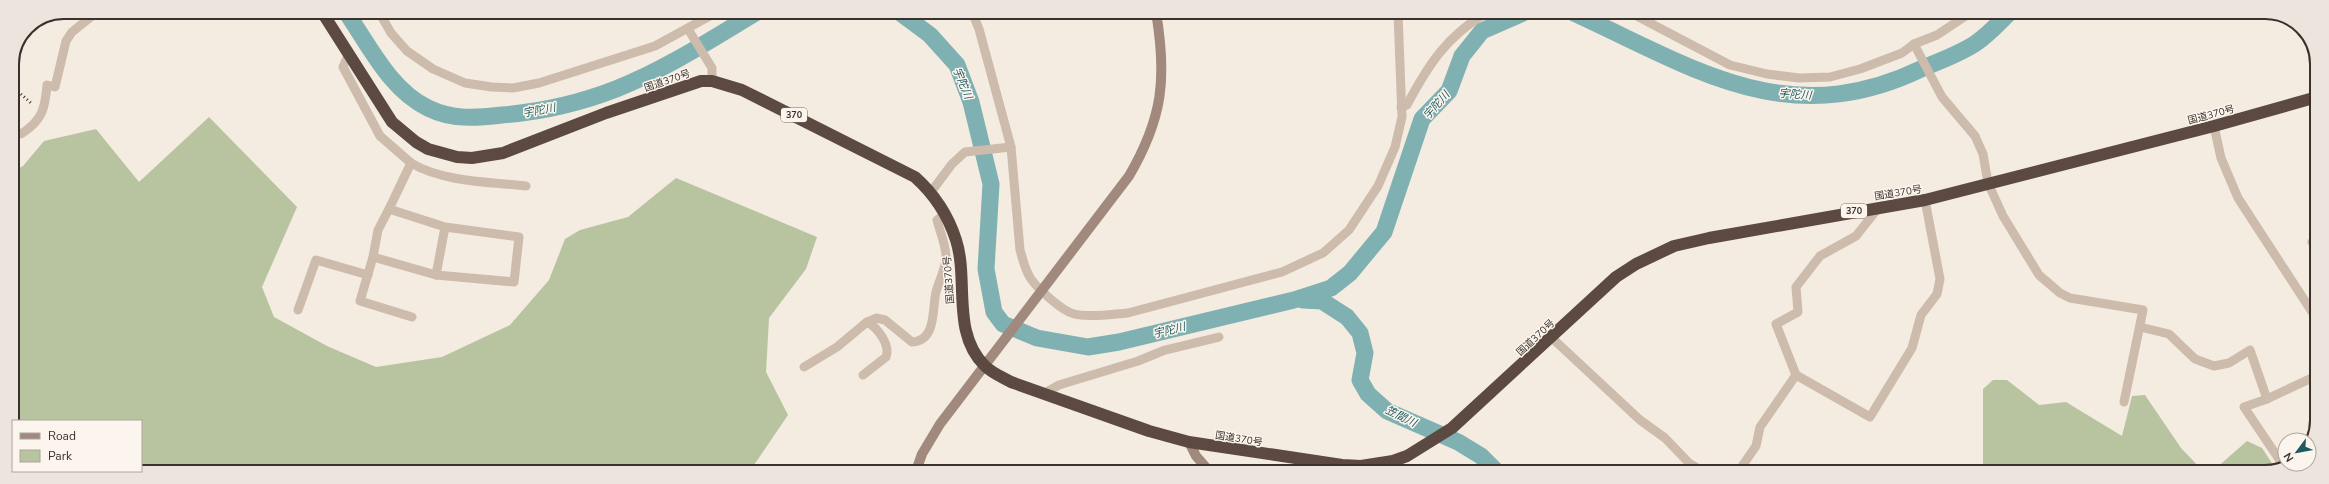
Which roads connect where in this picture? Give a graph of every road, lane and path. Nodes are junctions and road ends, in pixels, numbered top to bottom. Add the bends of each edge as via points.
1 (88, 19) edge
2 (326, 19) edge
3 (383, 19) edge
4 (707, 19) edge
5 (975, 19) edge
6 (1157, 19) edge
7 (1398, 19) edge
8 (1476, 19) edge
9 (1642, 19) edge
10 (1961, 19) edge
11 (689, 31) junction
12 (1914, 45) junction
13 (348, 53) junction
14 (712, 81) junction
15 (2310, 99) edge
16 (1401, 107) junction
17 (2214, 126) junction
18 (19, 133) edge
19 (1007, 148) junction
20 (411, 163) junction
21 (1988, 184) junction
22 (526, 186) dead end
23 (931, 192) junction
24 (1925, 200) junction
25 (1879, 207) junction
26 (390, 209) junction
27 (945, 214) junction
28 (445, 227) junction
29 (373, 257) junction
30 (368, 275) junction
31 (436, 275) junction
32 (1040, 293) junction
33 (2310, 309) edge
34 (298, 310) dead end
35 (412, 317) dead end
36 (867, 322) junction
37 (2140, 327) junction
38 (1219, 337) dead end
39 (1552, 338) junction
40 (985, 366) junction
41 (804, 367) dead end
42 (863, 375) dead end
43 (1796, 375) junction
44 (2310, 379) edge
45 (1045, 393) junction
46 (2267, 399) junction
47 (2124, 402) dead end
48 (1189, 442) junction
49 (2277, 456) edge
50 (918, 465) edge
51 (1204, 465) edge
52 (1352, 465) edge
53 (1367, 465) edge
54 (1692, 465) edge
55 (1743, 465) edge

1 - 18 street via 72,32 66,41 55,87 47,85 45,110 28,129
2 - 13 highway, 国道370号 / 370
3 - 11 street via 407,51 432,69 465,83 513,88 539,83 655,46
4 - 11 street
5 - 19 street
6 - 32 street via 1162,50 1162,81 1157,114 1144,150 1129,176
7 - 16 street
8 - 16 street via 1443,48 1427,67 1407,105
9 - 12 street via 1730,65 1793,78 1830,77 1860,70 1902,53
10 - 12 street via 1937,35
11 - 14 street via 711,66
12 - 21 street via 1942,97 1975,136 1983,154
13 - 14 highway, 国道370号 / 370 via 392,122 428,149 456,157 472,158 503,153 682,87 701,81
13 - 20 street via 343,67 380,136
14 - 23 highway, 国道370号 / 370 via 742,90 837,136 915,177
15 - 17 highway, 国道370号 / 370
16 - 32 street via 1402,117 1395,147 1378,186 1349,230 1323,253 1308,262 1282,272 1128,313 1074,314
17 - 21 highway, 国道370号 / 370
17 - 33 street via 2221,158 2238,198
19 - 23 street via 965,152 952,164
19 - 32 street via 1020,250 1024,266
20 - 22 street via 448,176
20 - 26 street
21 - 24 highway, 国道370号 / 370
21 - 37 street via 2003,216 2039,275 2070,298 2144,310
23 - 27 highway, 国道370号 / 370
24 - 25 highway, 国道370号 / 370
24 - 43 street via 1940,279 1937,294 1921,315 1912,348 1870,417
25 - 39 highway, 国道370号 / 370 via 1674,246 1636,264 1616,277
25 - 43 street via 1856,236 1820,256 1796,287 1798,312 1776,324
26 - 28 street
26 - 29 street via 378,230
27 - 36 street via 937,220 946,259 936,293 933,320 927,333 920,340 912,342 885,320 876,318
27 - 40 highway, 国道370号 / 370 via 956,241 960,264 962,311 967,335 976,356
28 - 31 street
28 - 31 street via 519,237 514,282
29 - 30 street
29 - 31 street
30 - 34 street via 316,260
30 - 35 street via 360,300
32 - 40 street
36 - 41 street via 837,347
36 - 42 street via 874,326 888,353
37 - 46 street via 2169,334 2195,359 2214,366 2229,363 2250,350
37 - 47 street
38 - 45 street via 1165,350 1059,385
39 - 53 highway, 国道370号 / 370 via 1448,431 1393,461
39 - 54 street
40 - 45 highway, 国道370号 / 370 via 1011,382
40 - 50 street via 940,424
43 - 55 street via 1760,427 1756,446
44 - 46 street
45 - 48 highway, 国道370号 / 370 via 1148,431
46 - 49 street via 2244,407
48 - 51 street
48 - 52 highway, 国道370号 / 370

